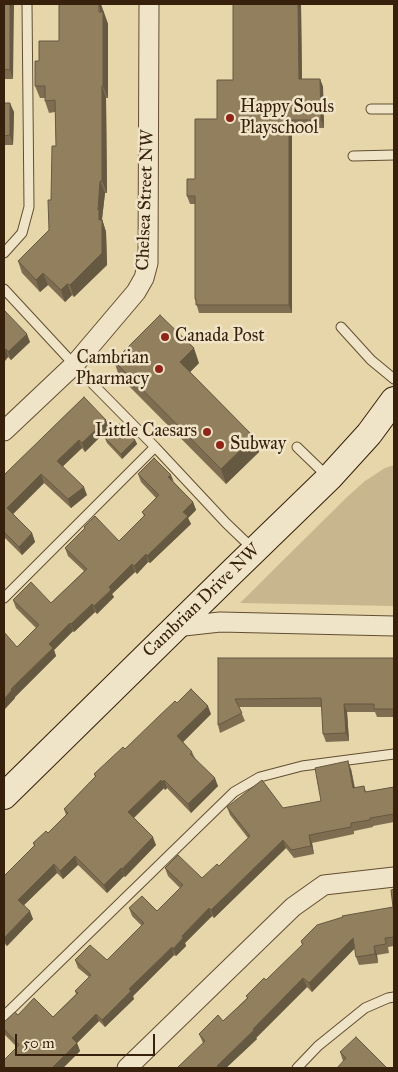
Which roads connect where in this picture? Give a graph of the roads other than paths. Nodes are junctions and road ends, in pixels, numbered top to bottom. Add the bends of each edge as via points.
1 (28, 4) edge
2 (149, 4) edge
3 (371, 109) dead end
4 (394, 109) edge
5 (394, 155) edge
6 (353, 156) dead end
7 (4, 253) edge
8 (4, 289) edge
9 (341, 327) dead end
10 (75, 364) junction
11 (394, 379) edge
12 (394, 400) edge
13 (4, 431) edge
14 (155, 447) junction
15 (297, 447) dead end
16 (330, 478) junction
17 (254, 550) junction
18 (4, 598) edge
19 (394, 626) edge
20 (176, 627) junction
21 (394, 754) edge
22 (4, 796) edge
23 (394, 876) edge
24 (394, 996) edge
25 (4, 1016) edge
26 (127, 1068) edge
27 (297, 1068) edge

1 - 7 lane via 29,207 22,233
2 - 10 street, Chelsea Street NW via 148,263 136,292
3 - 4 lane
5 - 6 lane
8 - 10 lane
9 - 11 lane via 371,360
10 - 13 street, Chelsea Street NW
10 - 14 lane
12 - 16 street, Cambrian Drive NW
14 - 17 lane
14 - 18 lane
15 - 16 lane
16 - 17 street, Cambrian Drive NW
17 - 20 street, Cambrian Drive NW
19 - 20 street via 220,622
20 - 22 street, Cambrian Drive NW
21 - 25 lane via 302,766 260,777 234,792
23 - 26 street via 324,885 301,901
24 - 27 lane via 365,1008 318,1046

